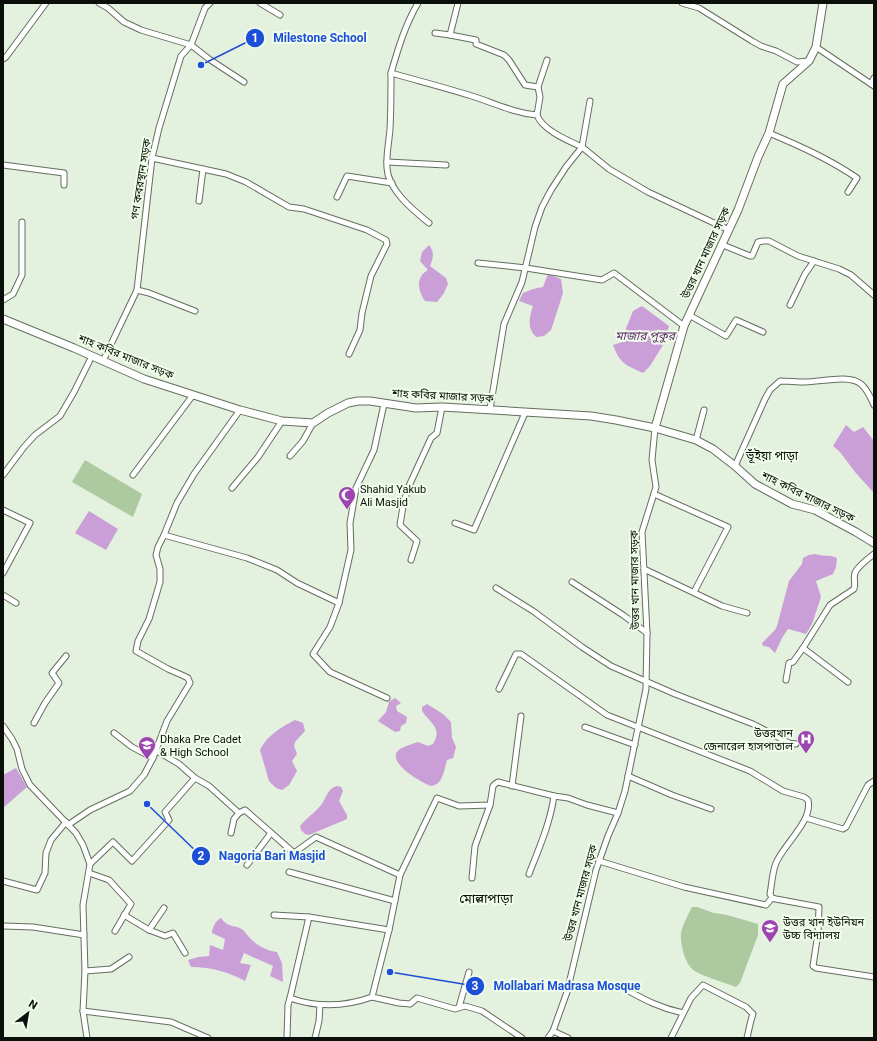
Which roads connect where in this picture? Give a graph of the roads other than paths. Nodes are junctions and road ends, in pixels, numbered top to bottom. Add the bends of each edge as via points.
1 (46, 3) edge
2 (99, 3) edge
3 (210, 3) edge
4 (260, 3) edge
5 (418, 3) edge
6 (458, 3) edge
7 (682, 3) edge
8 (823, 3) edge
9 (280, 15) dead end
10 (435, 34) dead end
11 (450, 35) junction
12 (191, 45) junction
13 (816, 47) junction
14 (3, 59) edge
15 (547, 60) dead end
16 (809, 61) junction
17 (391, 73) junction
18 (874, 78) edge
19 (244, 82) dead end
20 (872, 85) edge
21 (538, 87) junction
22 (590, 101) dead end
23 (537, 115) junction
24 (769, 133) junction
25 (582, 147) junction
26 (152, 158) junction
27 (387, 162) junction
28 (3, 165) edge
29 (446, 165) dead end
30 (203, 169) junction
31 (392, 183) junction
32 (64, 185) dead end
33 (848, 192) dead end
34 (337, 197) dead end
35 (199, 201) dead end
36 (22, 222) dead end
37 (429, 222) dead end
38 (729, 230) junction
39 (723, 245) junction
40 (814, 261) junction
41 (478, 263) dead end
42 (526, 268) junction
43 (137, 290) junction
44 (874, 295) edge
45 (3, 300) edge
46 (790, 305) dead end
47 (194, 311) dead end
48 (689, 315) junction
49 (3, 319) edge
50 (684, 326) junction
51 (763, 332) dead end
52 (349, 354) dead end
53 (92, 356) junction
54 (103, 361) junction
55 (193, 395) junction
56 (384, 404) junction
57 (874, 406) edge
58 (442, 407) junction
59 (240, 410) junction
60 (490, 410) junction
61 (704, 410) dead end
62 (525, 413) junction
63 (282, 421) junction
64 (313, 423) junction
65 (656, 428) junction
66 (696, 440) junction
67 (290, 456) dead end
68 (735, 466) junction
69 (3, 475) edge
70 (133, 475) dead end
71 (232, 488) dead end
72 (654, 494) junction
73 (3, 510) edge
74 (455, 523) dead end
75 (164, 535) junction
76 (874, 543) edge
77 (874, 554) edge
78 (411, 560) dead end
79 (644, 569) junction
80 (3, 574) edge
81 (572, 582) dead end
82 (496, 588) dead end
83 (694, 592) junction
84 (3, 595) edge
85 (16, 603) dead end
86 (339, 603) junction
87 (747, 613) dead end
88 (647, 633) junction
89 (803, 648) junction
90 (66, 656) dead end
91 (786, 680) dead end
92 (646, 682) junction
93 (848, 682) dead end
94 (499, 689) dead end
95 (387, 698) dead end
96 (521, 716) dead end
97 (34, 723) dead end
98 (585, 727) dead end
99 (638, 727) junction
100 (4, 730) edge
101 (114, 733) dead end
102 (796, 744) dead end
103 (635, 745) junction
104 (157, 751) junction
105 (153, 758) junction
106 (628, 776) junction
107 (195, 778) junction
108 (874, 781) edge
109 (512, 786) junction
110 (554, 796) junction
111 (490, 806) junction
112 (711, 809) dead end
113 (239, 813) junction
114 (618, 814) junction
115 (806, 818) junction
116 (67, 823) junction
117 (231, 833) dead end
118 (271, 833) junction
119 (599, 860) junction
120 (90, 864) junction
121 (247, 864) dead end
122 (289, 872) dead end
123 (89, 873) junction
124 (529, 874) dead end
125 (400, 875) junction
126 (472, 878) dead end
127 (3, 881) edge
128 (772, 898) junction
129 (395, 901) junction
130 (164, 908) dead end
131 (124, 915) junction
132 (274, 915) dead end
133 (309, 917) junction
134 (3, 926) edge
135 (149, 930) junction
136 (389, 930) junction
137 (115, 931) dead end
138 (84, 935) junction
139 (184, 954) dead end
140 (129, 957) dead end
141 (85, 971) junction
142 (469, 972) dead end
143 (874, 977) edge
144 (625, 988) dead end
145 (372, 997) junction
146 (290, 998) junction
147 (320, 1005) junction
148 (458, 1007) junction
149 (83, 1011) junction
150 (683, 1013) junction
151 (553, 1031) junction
152 (87, 1038) edge
153 (208, 1038) edge
154 (287, 1038) edge
155 (315, 1038) edge
156 (522, 1038) edge
157 (548, 1038) edge
158 (568, 1038) edge
159 (671, 1038) edge
160 (747, 1038) edge

1 - 14 street
2 - 12 street via 124,22 141,30
3 - 12 street, গণ কবরস্থান সড়ক via 205,8
4 - 9 street
5 - 17 street via 399,45
6 - 11 street
7 - 16 street via 699,8 752,42 797,62
8 - 13 main road, উত্তর খান মাজার সড়ক
10 - 11 street
11 - 21 street via 476,40 476,44 504,55 524,85
12 - 19 street
12 - 26 street, গণ কবরস্থান সড়ক via 181,56
13 - 16 main road, উত্তর খান মাজার সড়ক
13 - 20 street
15 - 21 street
16 - 24 main road, উত্তর খান মাজার সড়ক via 784,84
17 - 23 street via 510,110
17 - 27 street
18 - 20 street
21 - 23 street via 540,97
22 - 25 street
23 - 25 street via 545,126 559,136
24 - 33 street via 805,148 857,178
24 - 38 main road, উত্তর খান মাজার সড়ক
25 - 38 street via 609,169 648,192
25 - 42 street via 566,167 542,207
26 - 30 street
26 - 43 street, গণ কবরস্থান সড়ক
27 - 29 street
27 - 31 street via 387,171
28 - 32 street via 64,173
30 - 35 street
30 - 52 street via 246,182 289,207 304,209 367,230 386,240 387,244 371,276 360,330
31 - 34 street via 347,176
31 - 37 street via 413,210
36 - 45 street via 22,275 13,294
38 - 39 main road, উত্তর খান মাজার সড়ক
39 - 40 street via 752,256 758,242 769,241
39 - 48 main road, উত্তর খান মাজার সড়ক
40 - 44 street via 851,275
40 - 46 street
41 - 42 street
42 - 50 street via 602,280 614,273
42 - 60 street via 504,324
43 - 47 street
43 - 54 street, গণ কবরস্থান সড়ক
48 - 50 main road, উত্তর খান মাজার সড়ক
48 - 51 street via 726,336 736,320
49 - 53 main road, শাহ কবির মাজার সড়ক
50 - 65 main road, উত্তর খান মাজার সড়ক
53 - 54 main road, শাহ কবির মাজার সড়ক
53 - 69 street via 60,416 35,435
54 - 55 main road, শাহ কবির মাজার সড়ক via 144,379
55 - 59 main road, শাহ কবির মাজার সড়ক
55 - 70 street
56 - 58 main road, শাহ কবির মাজার সড়ক via 416,408
56 - 64 main road, শাহ কবির মাজার সড়ক via 370,400 348,403
56 - 86 street via 374,450 356,488 350,523 352,550
57 - 68 street via 868,392 855,380 780,381 765,399
58 - 60 main road, শাহ কবির মাজার সড়ক
58 - 78 street via 437,433 431,438 408,488 403,506 400,525 417,542
59 - 63 main road, শাহ কবির মাজার সড়ক
59 - 75 street via 194,474 177,503
60 - 62 main road, শাহ কবির মাজার সড়ক
61 - 66 street
62 - 65 main road, শাহ কবির মাজার সড়ক via 591,416
62 - 74 street via 474,530
63 - 64 main road, শাহ কবির মাজার সড়ক
63 - 71 street via 258,457
64 - 67 street via 303,441
65 - 66 main road, শাহ কবির মাজার সড়ক
65 - 72 street, উত্তর খান মাজার সড়ক via 652,460 656,487
66 - 68 main road, শাহ কবির মাজার সড়ক via 713,448
68 - 76 main road, শাহ কবির মাজার সড়ক via 755,484 792,504 814,510
72 - 79 street, উত্তর খান মাজার সড়ক via 642,532
72 - 83 street via 728,527
73 - 80 street via 30,523
75 - 86 street via 247,558 277,570
75 - 104 street via 156,554 160,582 136,651 188,678 190,683 167,721
77 - 89 street via 855,571 854,589 830,605
79 - 83 street
79 - 88 street, উত্তর খান মাজার সড়ক
81 - 88 street
82 - 92 street via 611,666
83 - 87 street via 722,606
84 - 85 street
86 - 95 street via 330,627 313,654 330,672
88 - 92 street, উত্তর খান মাজার সড়ক
89 - 91 street via 793,662 789,663
89 - 93 street
90 - 97 street via 52,673 59,683
92 - 99 street, উত্তর খান মাজার সড়ক
92 - 102 street via 753,724 789,743
94 - 99 street via 516,654 521,654 607,715
96 - 109 street
98 - 103 street
99 - 103 street, উত্তর খান মাজার সড়ক
99 - 115 street via 750,771 783,791 804,797 809,804
100 - 116 street via 17,749 22,769 30,785
101 - 105 street via 132,748
103 - 106 street, উত্তর খান মাজার সড়ক
104 - 105 street
104 - 107 street via 180,764
105 - 116 street via 144,775 130,791
106 - 112 street
106 - 114 street, উত্তর খান মাজার সড়ক
107 - 113 street via 209,786
107 - 120 street via 165,812 169,820 132,861 113,842
108 - 115 street via 868,785 846,827 842,829
109 - 110 street
109 - 111 street via 498,782 495,784
110 - 114 street
110 - 124 street via 546,831
111 - 125 street via 459,806 437,798
111 - 126 street via 475,846
113 - 117 street via 234,819
113 - 118 street via 245,810
114 - 119 street, উত্তর খান মাজার সড়ক
115 - 128 street via 776,864 770,894
116 - 120 street via 83,845
116 - 127 street via 51,840 46,853 45,873 37,890
118 - 121 street
118 - 125 street via 294,853 316,837
119 - 128 street via 684,887 766,905
119 - 151 street, উত্তর খান মাজার সড়ক via 567,992
120 - 123 street
122 - 129 street
123 - 131 street via 109,880 131,904
123 - 138 street via 83,905
125 - 129 street
128 - 143 street via 819,907 813,966
129 - 136 street
130 - 135 street
131 - 135 street
131 - 137 street
132 - 133 street
133 - 136 street
133 - 146 street
134 - 138 street via 33,927
135 - 139 street via 165,936 173,933
136 - 145 street
138 - 141 street
140 - 141 street via 111,969
141 - 149 street
142 - 148 street
144 - 150 street via 651,1003
145 - 147 street via 338,1006
145 - 148 street via 410,1004 417,998 455,1009
146 - 147 street
146 - 154 street
147 - 155 street
148 - 156 street via 471,1007 482,1011
149 - 152 street
149 - 153 street via 171,1022
150 - 159 street
150 - 160 street via 701,987 708,986 746,1007 752,1014
151 - 157 street, উত্তর খান মাজার সড়ক
151 - 158 street

